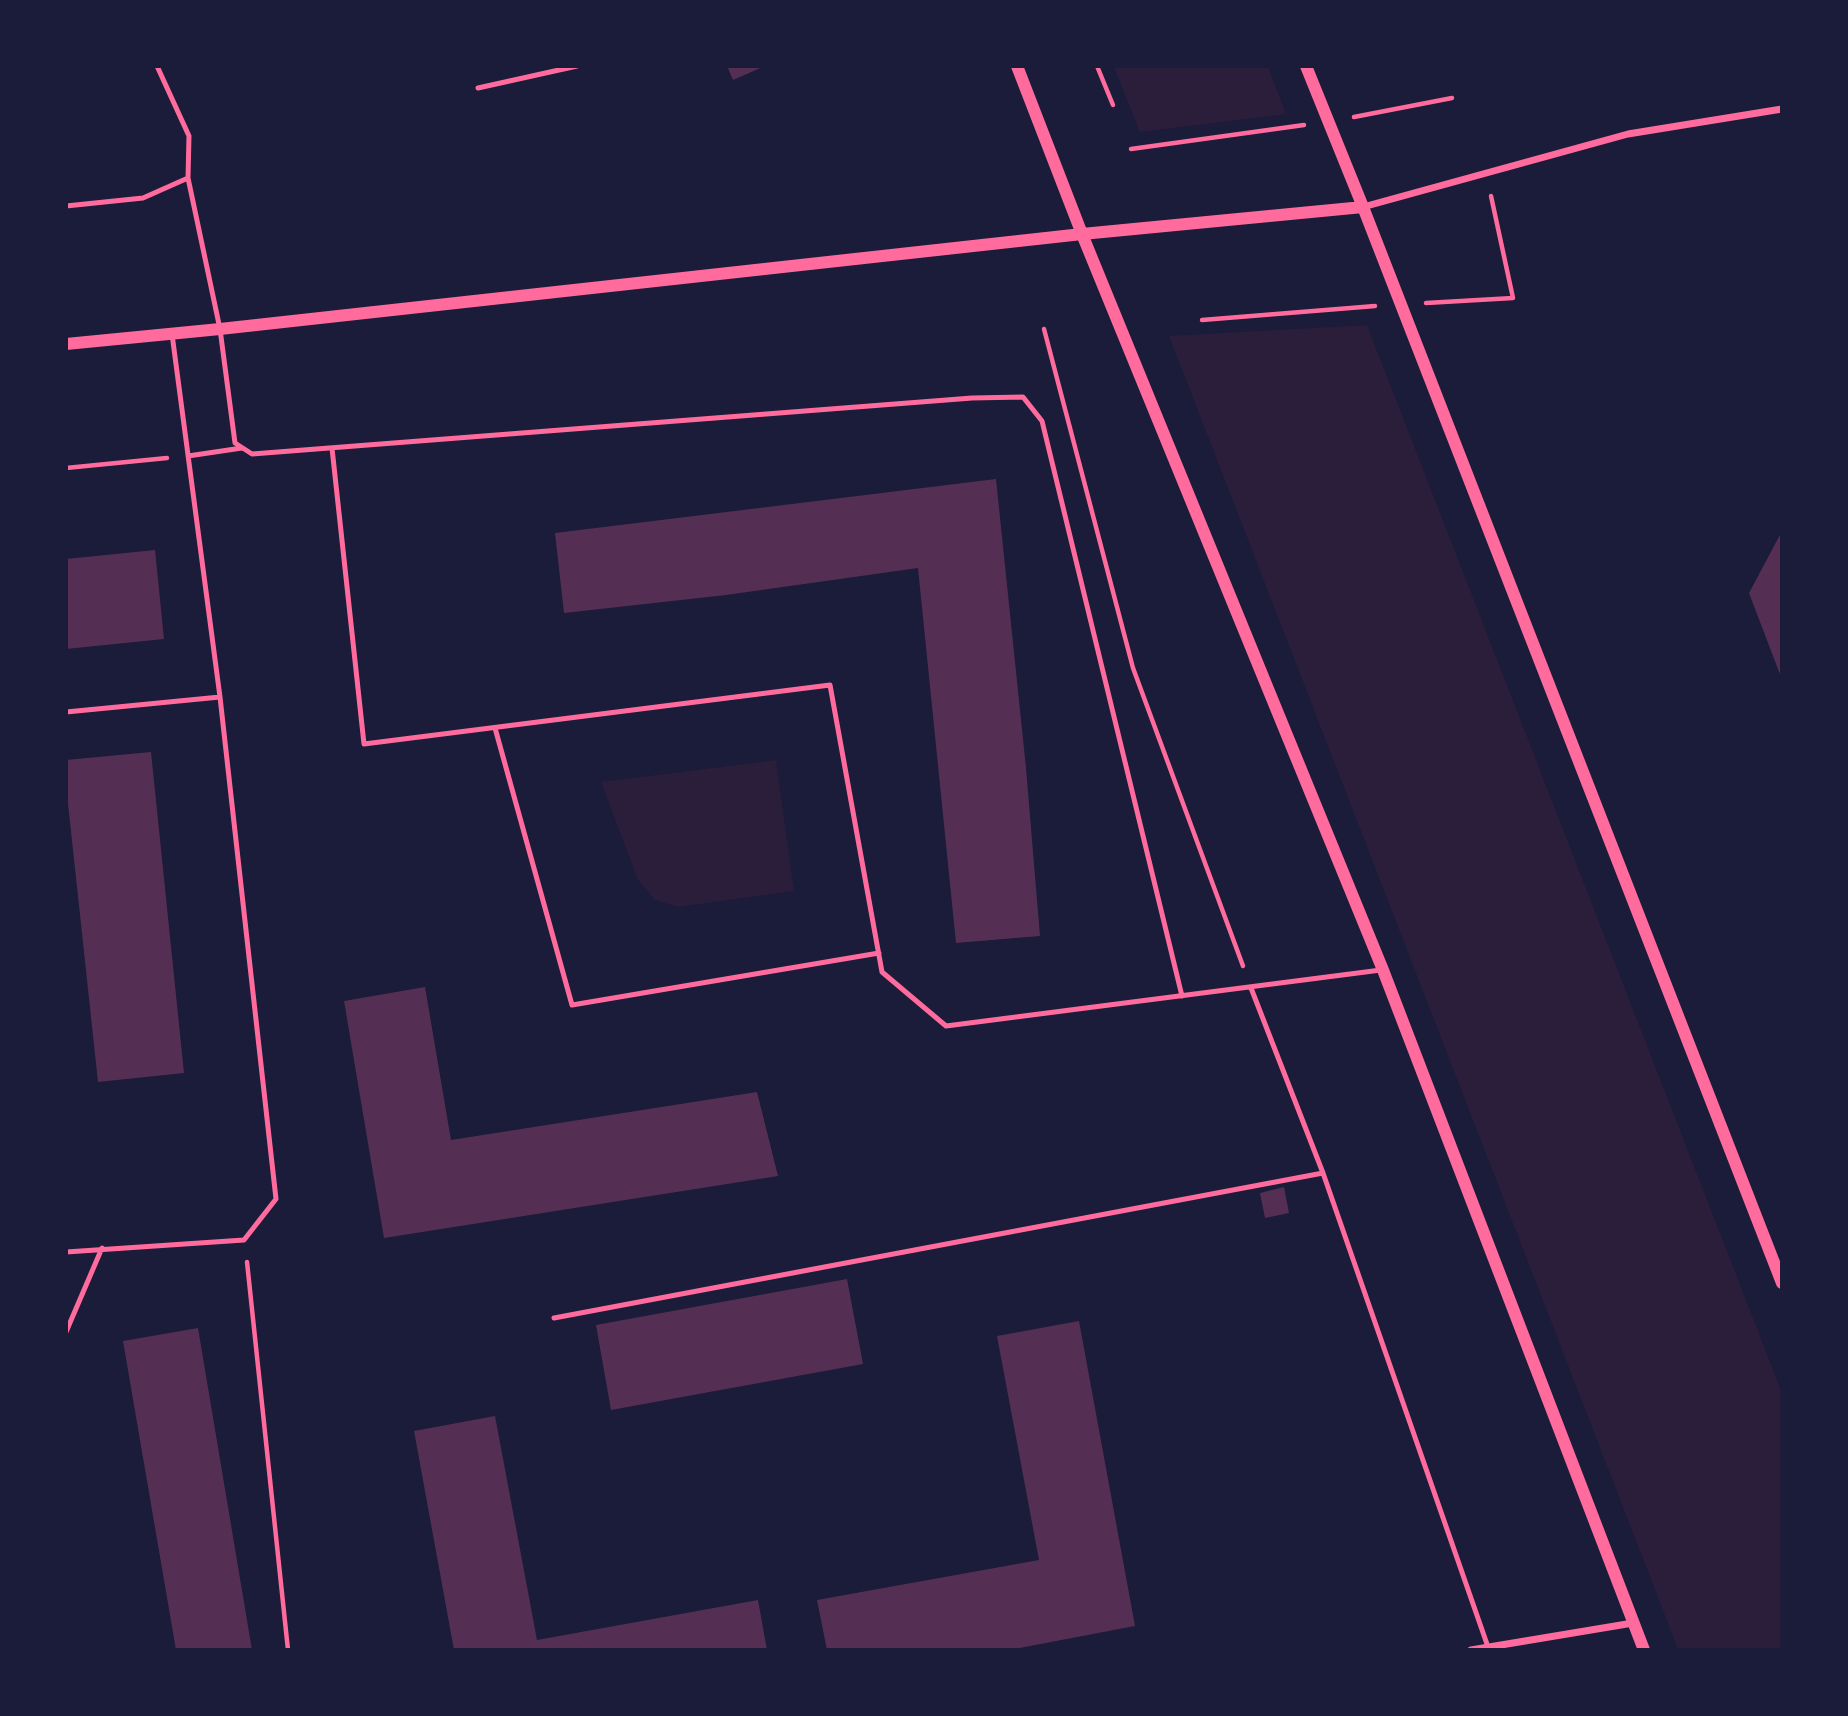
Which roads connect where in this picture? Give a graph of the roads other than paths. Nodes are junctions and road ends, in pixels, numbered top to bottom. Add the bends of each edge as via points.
1 (157, 66) edge
2 (578, 66) edge
3 (1017, 66) edge
4 (1306, 66) edge
5 (478, 88) dead end
6 (1782, 109) edge
7 (188, 178) junction
8 (66, 206) edge
9 (1363, 207) junction
10 (1082, 234) junction
11 (220, 329) junction
12 (172, 334) junction
13 (66, 344) edge
14 (242, 448) junction
15 (332, 448) junction
16 (188, 456) junction
17 (220, 697) junction
18 (66, 712) edge
19 (495, 728) junction
20 (879, 953) junction
21 (1383, 970) junction
22 (1251, 988) junction
23 (1182, 996) junction
24 (1323, 1172) junction
25 (102, 1248) junction
26 (66, 1252) edge
27 (1782, 1283) edge
28 (554, 1318) dead end
29 (66, 1332) edge
30 (1633, 1623) junction
31 (1488, 1647) junction
32 (1471, 1650) edge
33 (1644, 1650) edge

1 - 7 lane via 189,136
2 - 5 lane
3 - 10 street
4 - 9 street
6 - 9 street via 1628,134
7 - 8 lane via 143,198
7 - 11 lane
9 - 10 street
9 - 27 street
10 - 11 street
10 - 21 street
11 - 12 street
11 - 14 lane via 235,443
12 - 13 street
12 - 16 lane
14 - 15 lane via 253,454
14 - 16 lane
15 - 19 lane via 364,744
15 - 23 lane via 1023,397 1042,421
16 - 17 lane
17 - 18 lane
17 - 25 lane via 276,1199 244,1240
19 - 20 lane via 572,1005
19 - 20 lane via 830,685
20 - 23 lane via 882,972 946,1026
21 - 22 lane
21 - 30 street
22 - 23 lane
22 - 24 lane
24 - 28 lane
24 - 31 lane
25 - 26 lane
25 - 29 lane
30 - 31 street
30 - 33 street
31 - 32 street

